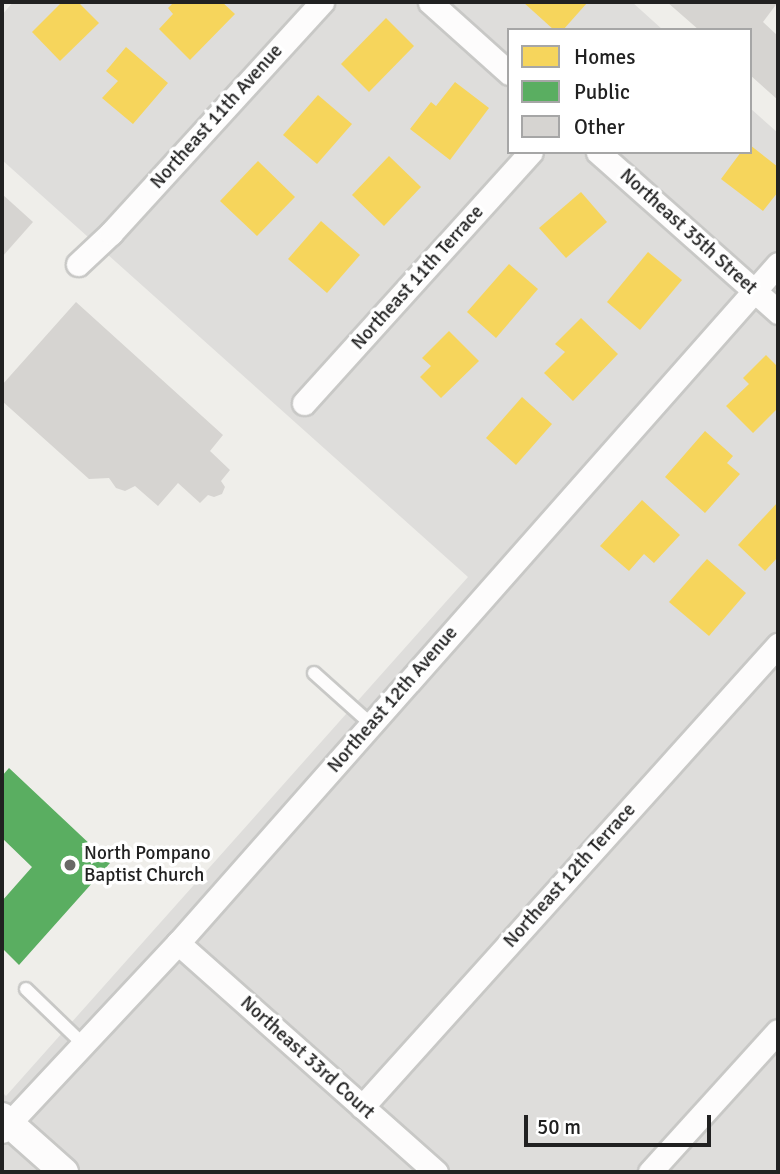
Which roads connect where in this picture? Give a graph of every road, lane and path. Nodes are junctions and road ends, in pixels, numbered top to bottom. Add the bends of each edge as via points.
1 (322, 2) edge
2 (430, 2) edge
3 (507, 70) edge
4 (529, 154) edge
5 (600, 154) edge
6 (78, 264) dead end
7 (778, 264) edge
8 (754, 291) junction
9 (778, 312) edge
10 (304, 403) dead end
11 (778, 645) edge
12 (314, 673) dead end
13 (371, 724) junction
14 (178, 943) junction
15 (26, 989) dead end
16 (778, 1031) edge
17 (83, 1044) junction
18 (362, 1107) junction
19 (4, 1124) edge
20 (64, 1172) edge
21 (436, 1172) edge
22 (650, 1172) edge

1 - 6 street, Northeast 11th Avenue
2 - 3 street
4 - 10 street, Northeast 11th Terrace
5 - 8 street, Northeast 35th Street
7 - 8 street, Northeast 12th Avenue
8 - 9 street, Northeast 35th Street
8 - 13 street, Northeast 12th Avenue
11 - 18 street, Northeast 12th Terrace
12 - 13 lane
13 - 14 street, Northeast 12th Avenue
14 - 17 street, Northeast 12th Avenue
14 - 18 street, Northeast 33rd Court
15 - 17 lane
16 - 22 street
17 - 19 street, Northeast 12th Avenue
18 - 21 street, Northeast 33rd Court
19 - 20 street

